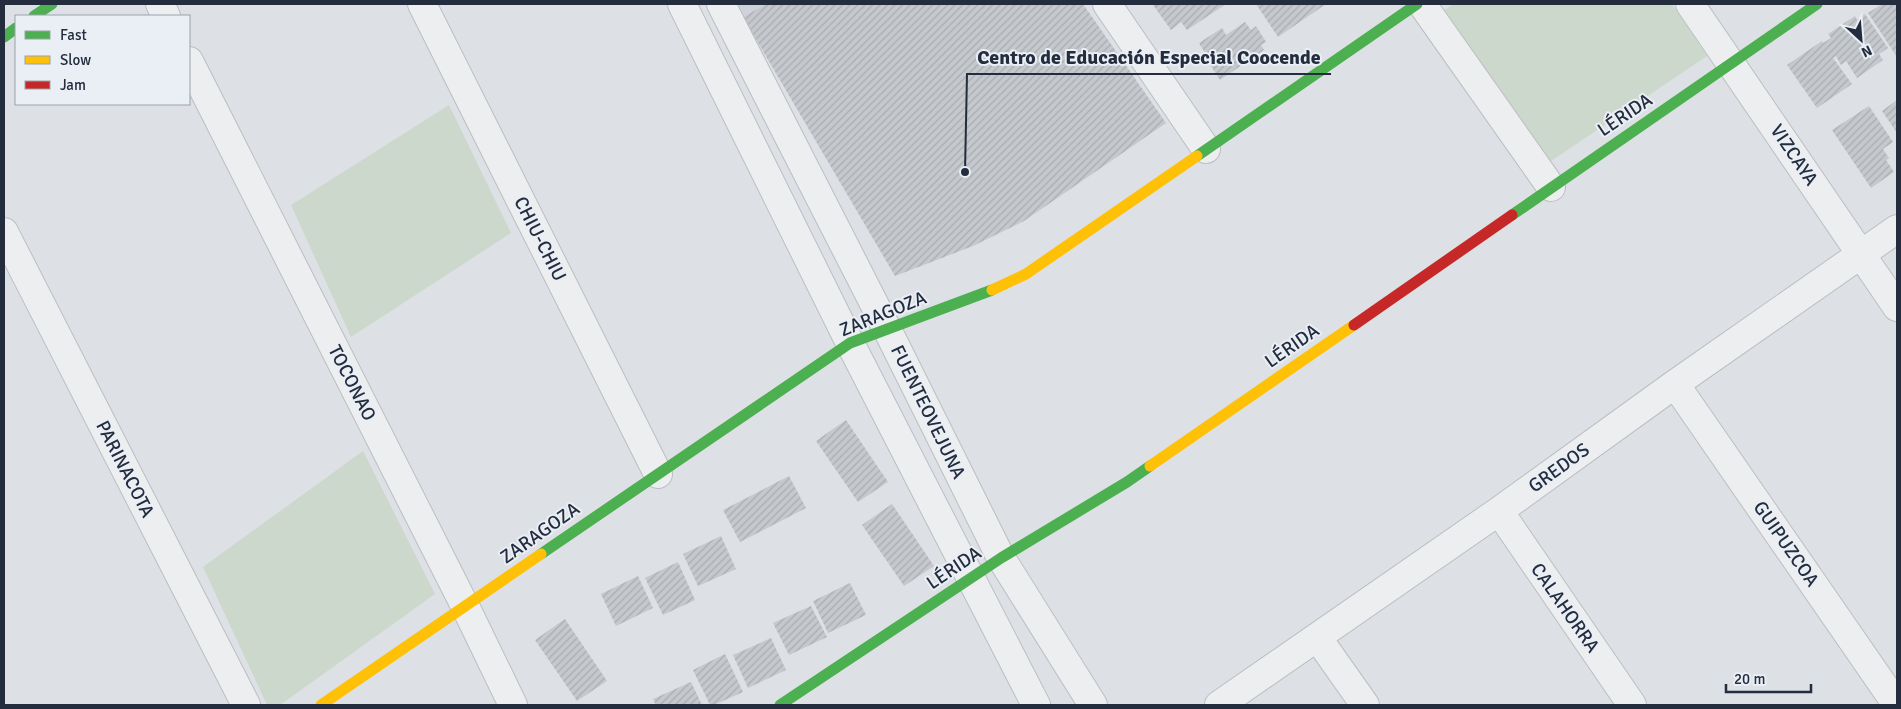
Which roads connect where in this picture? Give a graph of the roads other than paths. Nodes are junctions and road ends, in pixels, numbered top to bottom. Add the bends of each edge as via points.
1 (52, 4) edge
2 (422, 4) edge
3 (682, 4) edge
4 (721, 4) edge
5 (1107, 4) edge
6 (1417, 4) edge
7 (1422, 4) edge
8 (1690, 4) edge
9 (1817, 4) edge
10 (36, 15) edge
11 (15, 29) edge
12 (4, 37) edge
13 (190, 63) edge
14 (1731, 64) junction
15 (1206, 149) junction
16 (1551, 187) junction
17 (1897, 229) edge
18 (4, 232) edge
19 (1861, 254) junction
20 (1897, 307) edge
21 (887, 329) junction
22 (850, 343) junction
23 (1675, 384) junction
24 (658, 474) junction
25 (1499, 511) junction
26 (1001, 558) junction
27 (971, 578) junction
28 (465, 606) junction
29 (1317, 637) junction
30 (246, 705) edge
31 (321, 705) edge
32 (513, 705) edge
33 (780, 705) edge
34 (1036, 705) edge
35 (1093, 705) edge
36 (1219, 705) edge
37 (1364, 705) edge
38 (1632, 705) edge
39 (1897, 705) edge

1 - 10 street
2 - 24 street, CHIU-CHIU
3 - 22 street, FUENTEOVEJUNA
4 - 21 street, FUENTEOVEJUNA
5 - 15 street
6 - 15 street, ZARAGOZA
7 - 16 street
8 - 14 street, VIZCAYA
9 - 14 street, LÉRIDA
11 - 12 street
13 - 28 street, TOCONAO
14 - 16 street, LÉRIDA
14 - 19 street, VIZCAYA
15 - 21 street, ZARAGOZA via 1026,274
16 - 26 street, LÉRIDA via 1127,482
17 - 19 street, GREDOS
18 - 30 street, PARINACOTA
19 - 20 street, VIZCAYA
19 - 23 street, GREDOS
21 - 22 street, ZARAGOZA
21 - 26 street, FUENTEOVEJUNA
22 - 24 street, ZARAGOZA
22 - 27 street, FUENTEOVEJUNA
23 - 25 street, GREDOS
23 - 39 street, GUIPUZCOA
24 - 28 street, ZARAGOZA
25 - 29 street, GREDOS
25 - 38 street, CALAHORRA
26 - 27 street, LÉRIDA
26 - 35 street, FUENTEOVEJUNA
27 - 33 street, LÉRIDA
27 - 34 street, FUENTEOVEJUNA
28 - 31 street, ZARAGOZA
28 - 32 street, TOCONAO
29 - 36 street, GREDOS
29 - 37 street

